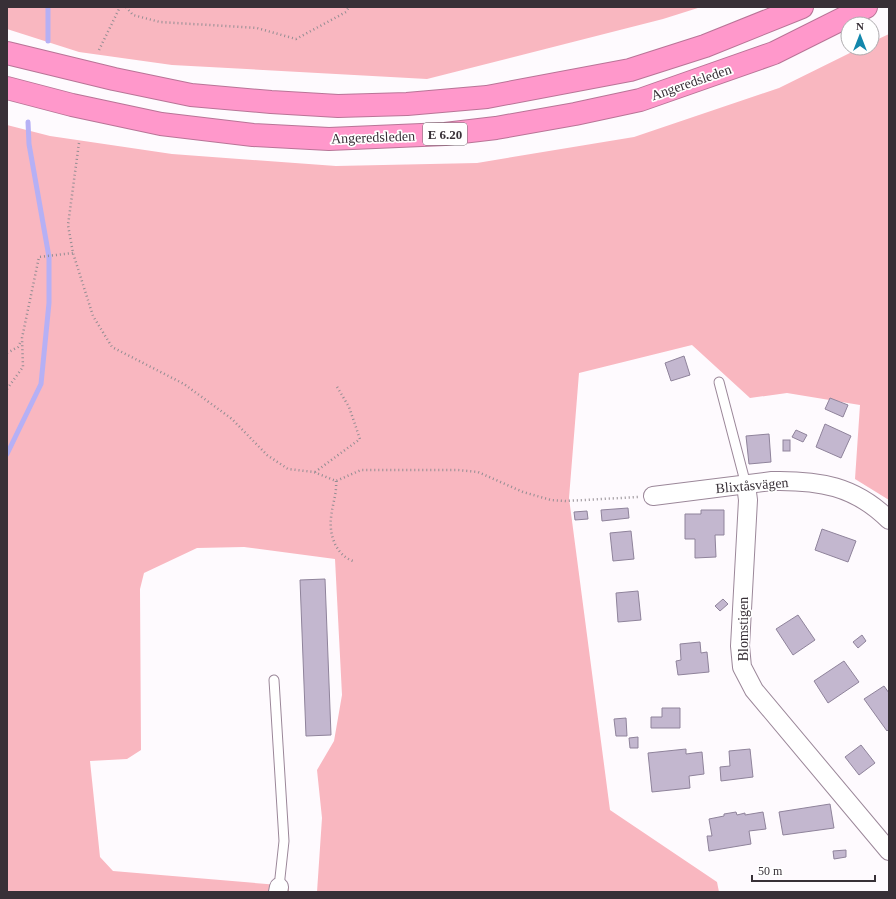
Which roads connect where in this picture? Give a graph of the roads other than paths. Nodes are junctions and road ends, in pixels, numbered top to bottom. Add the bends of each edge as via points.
1 (802, 7) edge
2 (866, 7) edge
3 (7, 53) edge
4 (7, 88) edge
5 (719, 382) dead end
6 (746, 485) junction
7 (653, 496) road end
8 (889, 520) edge
9 (274, 680) dead end
10 (889, 851) edge
11 (279, 889) edge

1 - 3 highway, E 6.20 via 705,46 630,70 487,97 407,104 338,106 191,94 114,79
2 - 4 highway, Angeredsleden / E 6.20 via 774,53 640,100 496,128 445,134 329,139 253,135 161,124
5 - 6 lane, Blomstigen
6 - 7 street, Blixtåsvägen
6 - 8 street, Blixtåsvägen via 791,481 826,485 863,498
6 - 10 street, Blomstigen via 748,500 740,646 742,667 754,690
9 - 11 lane via 284,841

